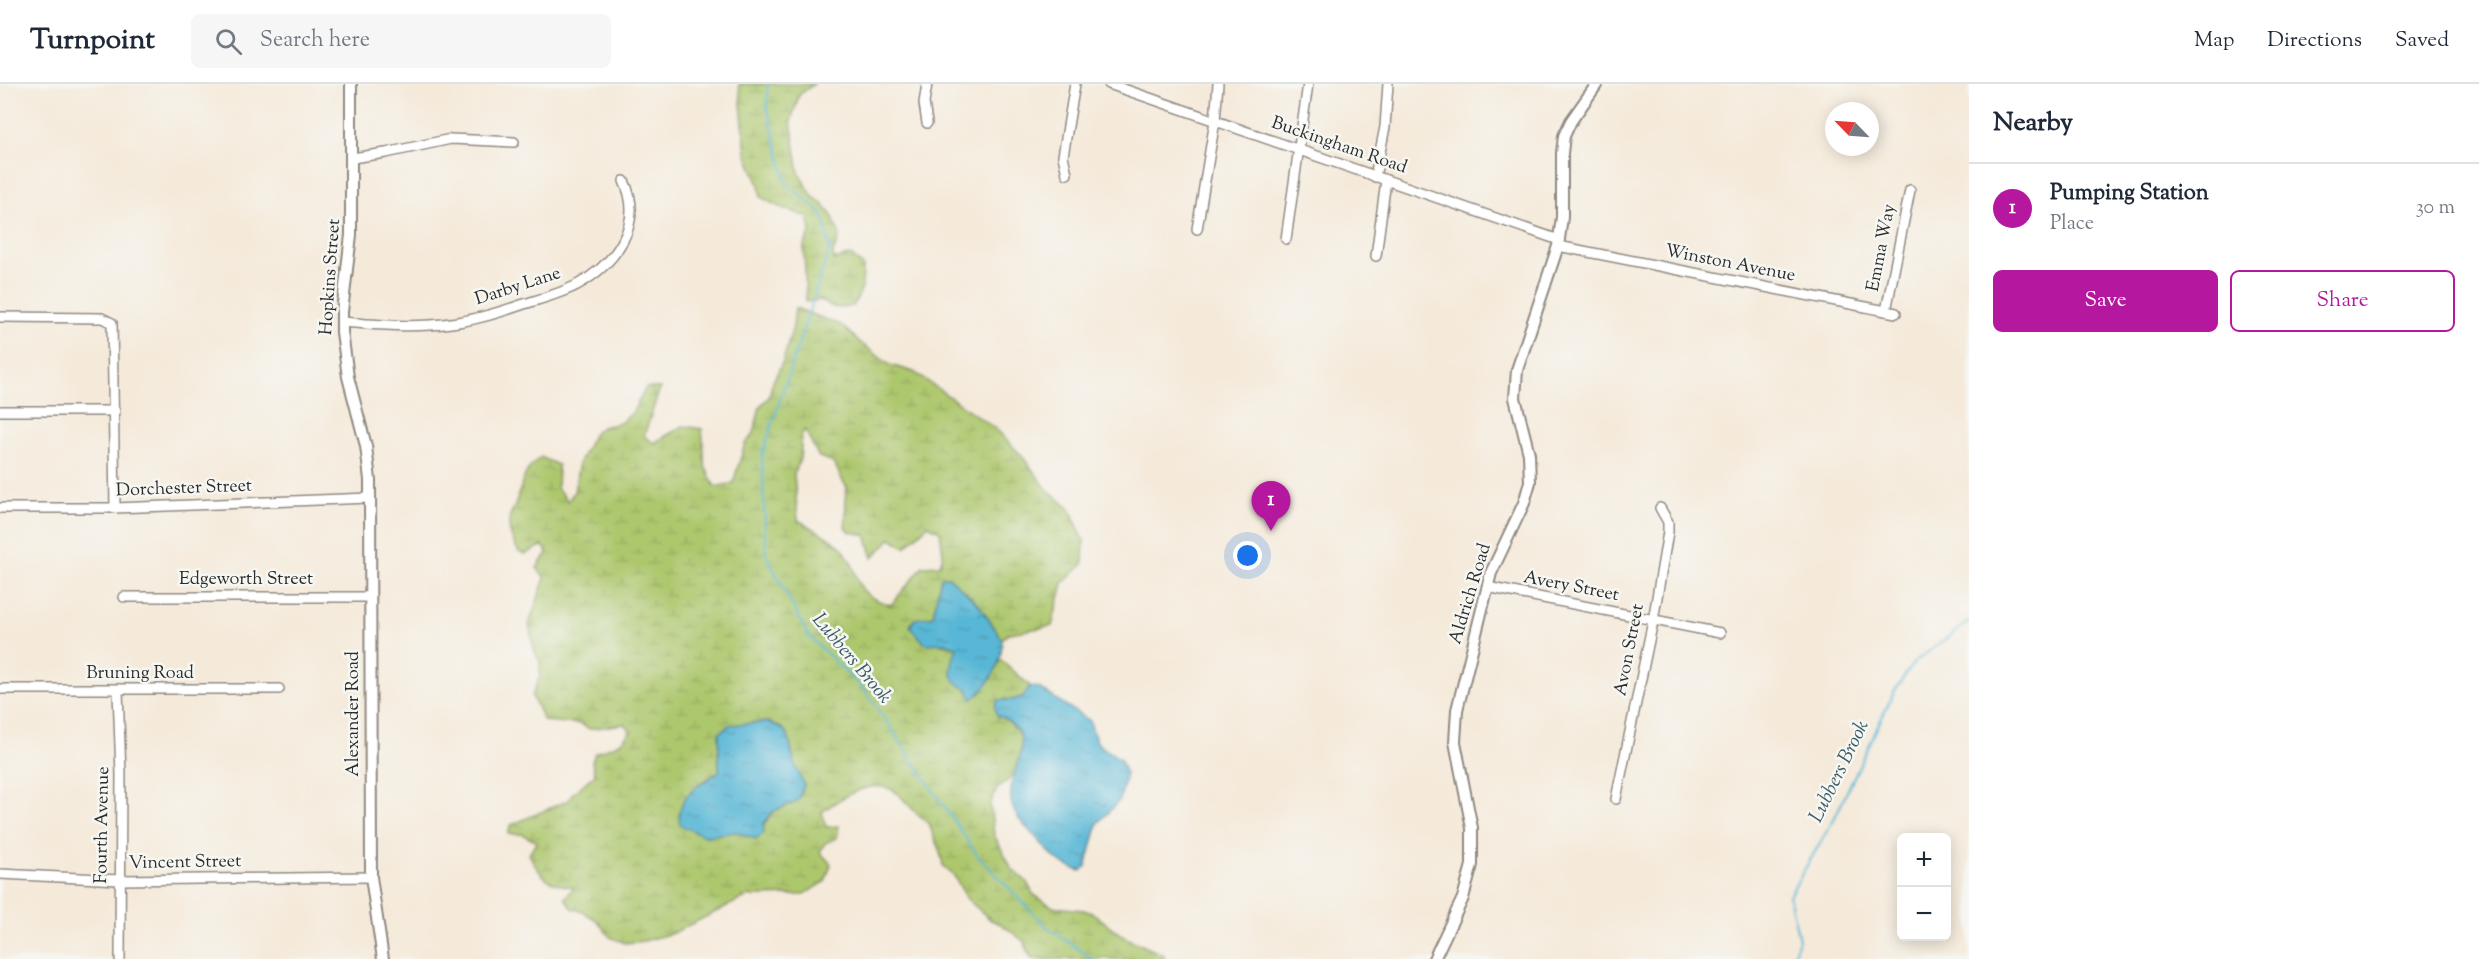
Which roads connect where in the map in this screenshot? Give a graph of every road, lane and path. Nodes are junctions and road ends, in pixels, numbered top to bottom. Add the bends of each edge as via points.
1 (351, 84) edge
2 (927, 84) edge
3 (1075, 84) edge
4 (1109, 84) edge
5 (1218, 84) edge
6 (1308, 84) edge
7 (1388, 84) edge
8 (1597, 84) edge
9 (1215, 121) junction
10 (927, 123) dead end
11 (514, 142) dead end
12 (1297, 149) junction
13 (352, 158) junction
14 (1068, 174) dead end
15 (1375, 177) junction
16 (1386, 180) junction
17 (624, 181) dead end
18 (1910, 190) dead end
19 (1197, 229) dead end
20 (1286, 239) dead end
21 (1558, 243) junction
22 (1376, 256) dead end
23 (1891, 312) joint
24 (0, 317) edge
25 (342, 322) junction
26 (0, 411) edge
27 (115, 411) junction
28 (369, 469) joint
29 (370, 498) junction
30 (0, 507) edge
31 (115, 508) junction
32 (1660, 508) dead end
33 (1487, 587) junction
34 (124, 597) dead end
35 (369, 597) junction
36 (1653, 621) junction
37 (1720, 633) dead end
38 (0, 689) edge
39 (279, 690) dead end
40 (118, 691) junction
41 (1616, 799) dead end
42 (0, 874) edge
43 (371, 878) junction
44 (119, 880) junction
45 (120, 959) edge
46 (383, 959) edge
47 (1434, 959) edge

1 - 13 street, Hopkins Street
2 - 10 street
3 - 14 street via 1062,157
4 - 9 street, Buckingham Road
5 - 9 street
6 - 12 street
7 - 15 street
8 - 21 street, Aldrich Road via 1571,121 1564,140
9 - 12 street, Buckingham Road
9 - 19 street
11 - 13 street via 451,139
12 - 15 street, Buckingham Road
12 - 20 street
13 - 25 street, Hopkins Street via 351,235
15 - 16 street, Buckingham Road
16 - 21 street, Buckingham Road
16 - 22 street
17 - 25 street, Darby Lane via 632,196 633,209 622,244 595,274 575,286 500,312 453,323 414,326
18 - 23 street, Emma Way
21 - 23 street, Winston Avenue
21 - 33 street, Aldrich Road via 1516,379 1515,398 1530,464 1528,491
24 - 27 street via 110,321
25 - 28 street, Hopkins Street via 346,366 362,422
26 - 27 street
27 - 31 street
28 - 29 street, Alexander Road
29 - 31 street, Dorchester Street
29 - 35 street, Alexander Road
30 - 31 street, Dorchester Street
32 - 36 street, Avon Street via 1669,528
33 - 36 street, Avery Street
33 - 47 street, Aldrich Road via 1455,726 1473,837 1472,865 1468,883
34 - 35 street, Edgeworth Street
35 - 43 street, Alexander Road
36 - 37 street, Avery Street
36 - 41 street, Avon Street
38 - 40 street, Bruning Road
39 - 40 street, Bruning Road
40 - 44 street, Fourth Avenue
42 - 44 street, Vincent Street
43 - 44 street, Vincent Street
43 - 46 street, Alexander Road
44 - 45 street, Fourth Avenue

